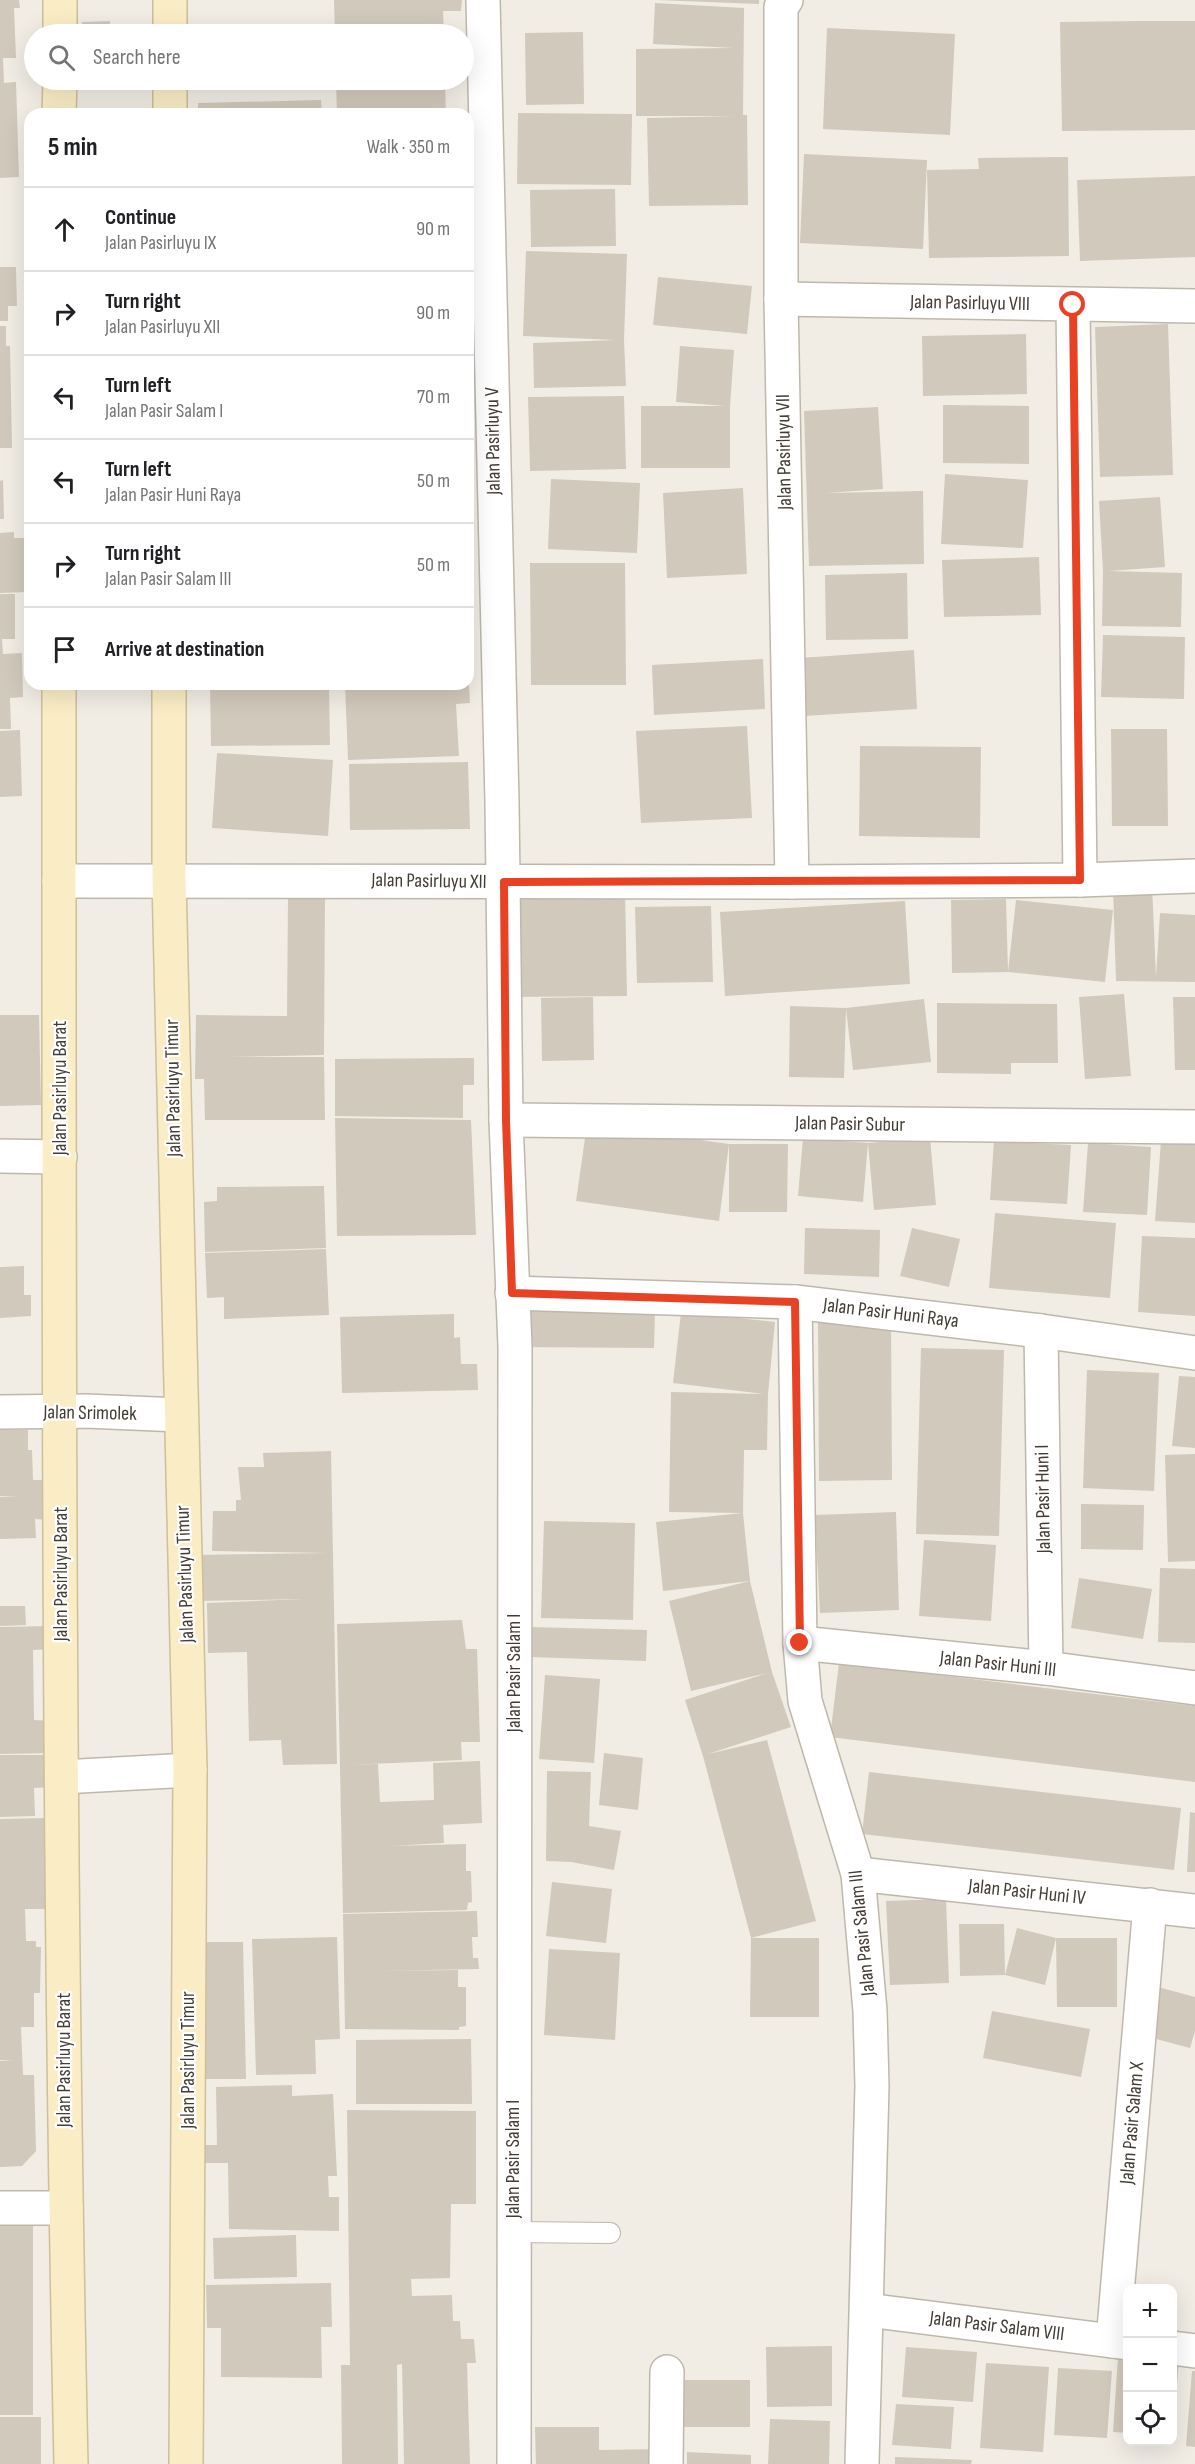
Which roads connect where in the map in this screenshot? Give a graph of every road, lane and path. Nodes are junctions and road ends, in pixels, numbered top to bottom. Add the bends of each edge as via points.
1 (60, 0) edge
2 (170, 0) edge
3 (483, 0) edge
4 (784, 11) edge
5 (60, 24) edge
6 (170, 24) edge
7 (60, 90) edge
8 (170, 90) edge
9 (59, 108) edge
10 (170, 108) edge
11 (781, 299) junction
12 (1073, 305) junction
13 (1195, 306) edge
14 (59, 690) edge
15 (169, 690) edge
16 (1195, 876) edge
17 (169, 879) junction
18 (1080, 880) junction
19 (59, 881) junction
20 (504, 882) junction
21 (792, 882) junction
22 (506, 1120) junction
23 (1195, 1127) edge
24 (0, 1156) edge
25 (60, 1157) junction
26 (512, 1293) junction
27 (795, 1302) junction
28 (1041, 1331) junction
29 (1195, 1353) edge
30 (73, 1411) junction
31 (0, 1412) edge
32 (165, 1414) junction
33 (800, 1643) junction
34 (1046, 1668) junction
35 (1195, 1688) edge
36 (181, 1771) junction
37 (75, 1776) junction
38 (858, 1874) junction
39 (1150, 1905) junction
40 (1195, 1911) edge
41 (0, 2208) edge
42 (66, 2208) junction
43 (513, 2232) junction
44 (610, 2233) dead end
45 (867, 2310) junction
46 (1120, 2342) edge
47 (1177, 2349) edge
48 (1195, 2351) edge
49 (667, 2372) dead end
50 (71, 2464) edge
51 (186, 2464) edge
52 (514, 2464) edge
53 (666, 2464) edge
54 (862, 2464) edge

1 - 5 street
2 - 6 street
3 - 20 street, Jalan Pasirluyu V
4 - 11 street, Jalan Pasirluyu VII
7 - 9 street
8 - 10 street
11 - 12 street, Jalan Pasirluyu VIII
11 - 21 street, Jalan Pasirluyu VII
12 - 13 street, Jalan Pasirluyu VIII
12 - 18 street
14 - 19 street, Jalan Pasirluyu Barat
15 - 17 street, Jalan Pasirluyu Timur
16 - 18 street, Jalan Pasirluyu XII
17 - 19 street, Jalan Pasirluyu XII
17 - 20 street, Jalan Pasirluyu XII
17 - 32 street, Jalan Pasirluyu Timur
18 - 21 street, Jalan Pasirluyu XII
19 - 25 street, Jalan Pasirluyu Barat
20 - 21 street, Jalan Pasirluyu XII
20 - 22 street, Jalan Pasir Salam I
22 - 23 street, Jalan Pasir Subur
22 - 26 street, Jalan Pasir Salam I
24 - 25 street
25 - 30 street, Jalan Pasirluyu Barat
26 - 27 street, Jalan Pasir Huni Raya
26 - 43 street, Jalan Pasir Salam I
27 - 28 street, Jalan Pasir Huni Raya
27 - 33 street, Jalan Pasir Salam III
28 - 29 street, Jalan Pasir Huni Raya
28 - 34 street, Jalan Pasir Huni I
30 - 31 street, Jalan Srimolek
30 - 32 street, Jalan Srimolek
30 - 37 street, Jalan Pasirluyu Barat
32 - 36 street, Jalan Pasirluyu Timur
33 - 34 street, Jalan Pasir Huni III
33 - 38 street, Jalan Pasir Salam III via 805,1701
34 - 35 street, Jalan Pasir Huni III
36 - 37 street
36 - 51 street, Jalan Pasirluyu Timur
37 - 42 street, Jalan Pasirluyu Barat
38 - 39 street, Jalan Pasir Huni IV
38 - 45 street, Jalan Pasir Salam III via 872,2076
39 - 40 street, Jalan Pasir Huni IV
39 - 46 street, Jalan Pasir Salam X
41 - 42 street
42 - 50 street, Jalan Pasirluyu Barat
43 - 44 lane
43 - 52 street, Jalan Pasir Salam I
45 - 46 street, Jalan Pasir Salam VIII
45 - 54 street, Jalan Pasir Salam III
47 - 48 street
49 - 53 street

